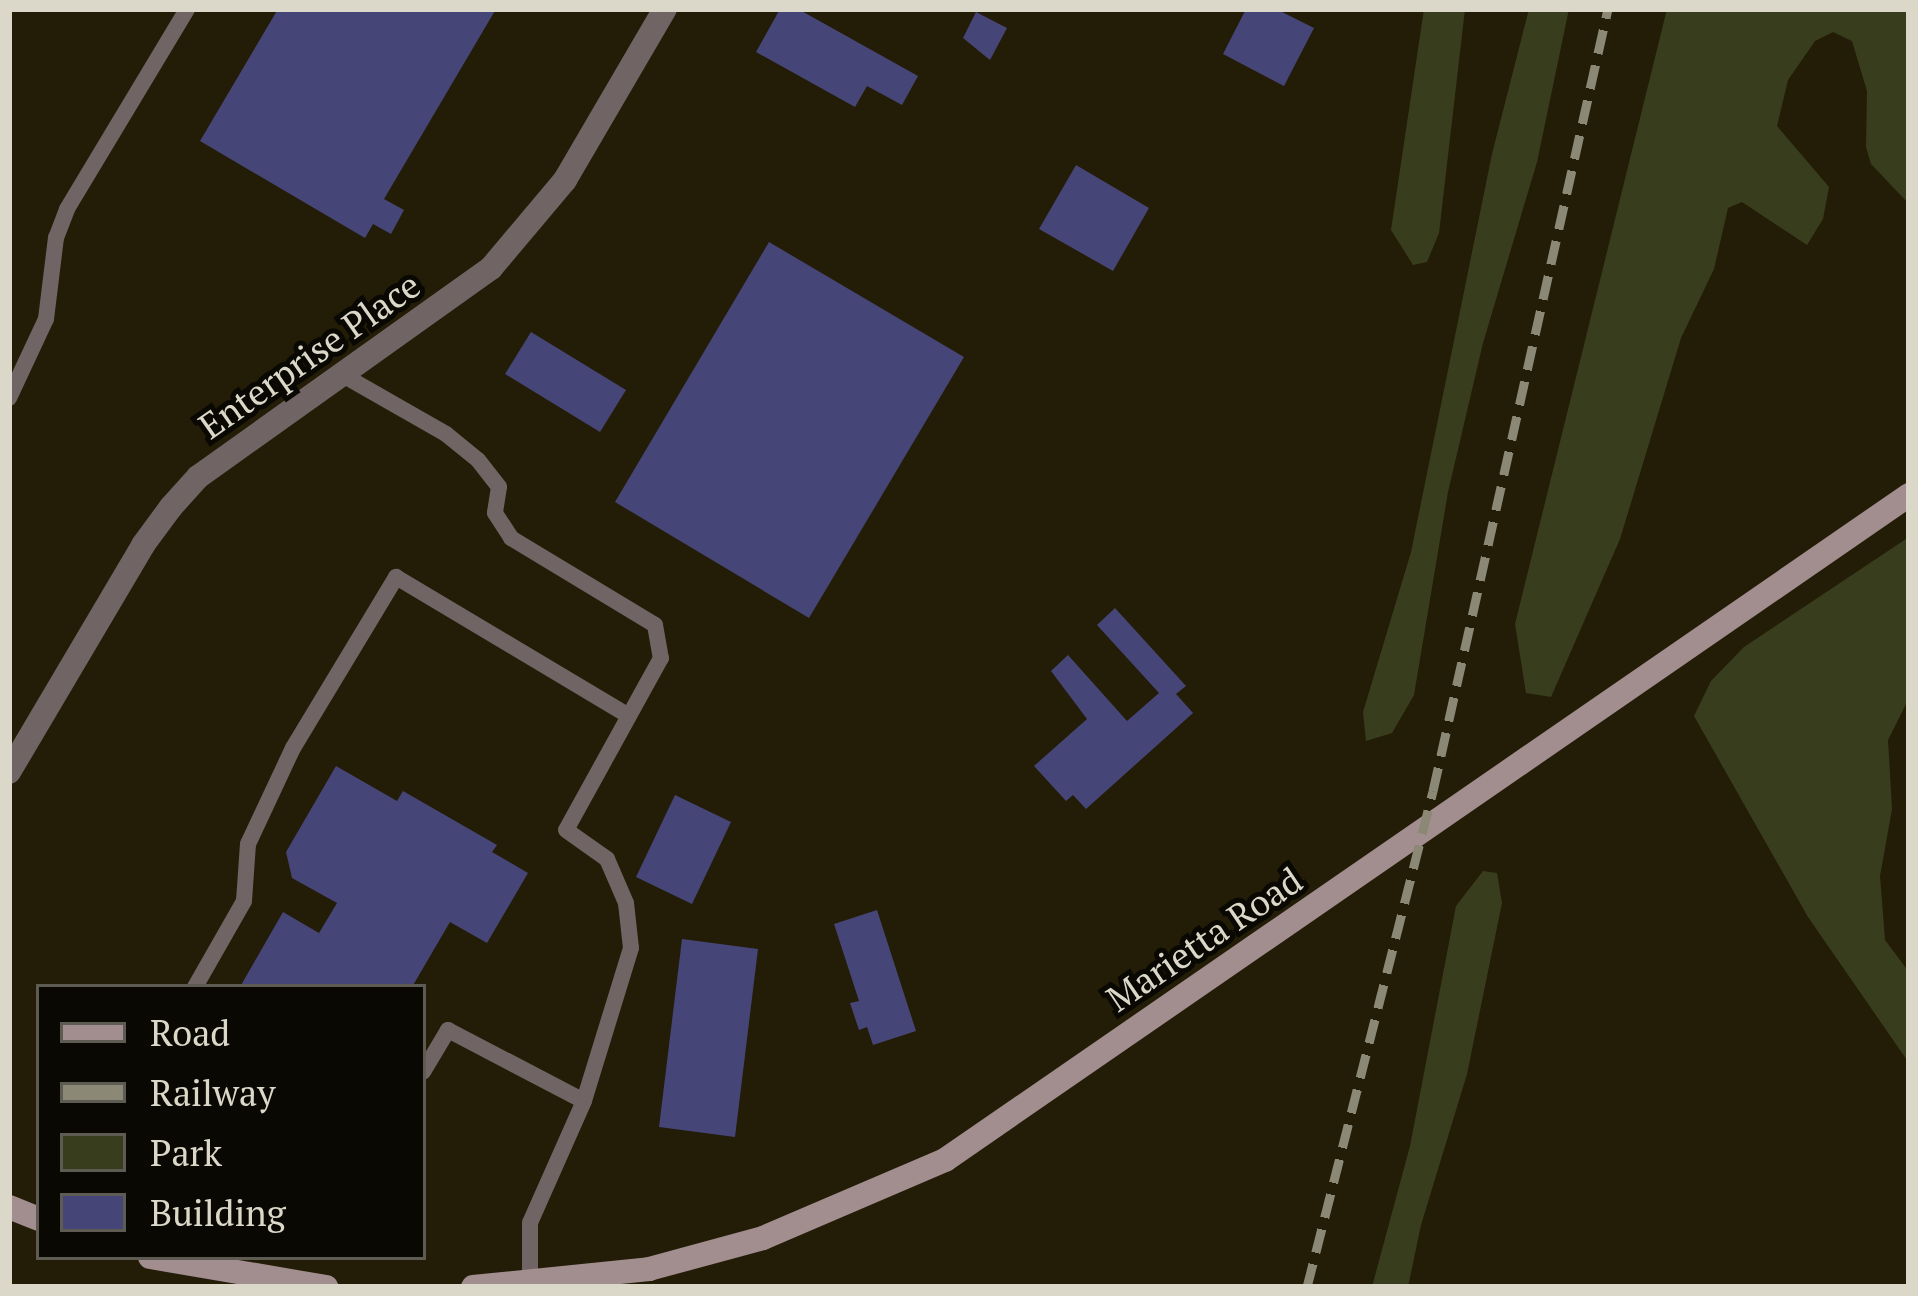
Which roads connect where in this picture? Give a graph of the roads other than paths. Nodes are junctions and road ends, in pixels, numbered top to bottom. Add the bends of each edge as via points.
1 (188, 9) edge
2 (665, 9) edge
3 (341, 374) junction
4 (9, 398) edge
5 (1909, 495) edge
6 (628, 716) junction
7 (9, 772) edge
8 (197, 984) edge
9 (426, 1067) edge
10 (584, 1100) junction
11 (168, 1260) edge
12 (530, 1284) edge
13 (326, 1287) edge
14 (472, 1287) edge

1 - 4 lane via 67,209 46,319
2 - 3 street, Enterprise Place via 565,180 522,235 450,300
3 - 6 lane via 478,460 499,487 495,513 511,538 656,625 661,658
3 - 7 street, Enterprise Place via 198,477 171,507
5 - 12 street, Marietta Road via 945,1160 763,1238 649,1269
6 - 8 lane via 396,577 293,748 248,844 244,902
6 - 10 lane via 566,830 607,859 626,903 631,948
9 - 10 lane via 448,1030
10 - 12 lane via 530,1223
11 - 13 street
12 - 14 street, Marietta Road

